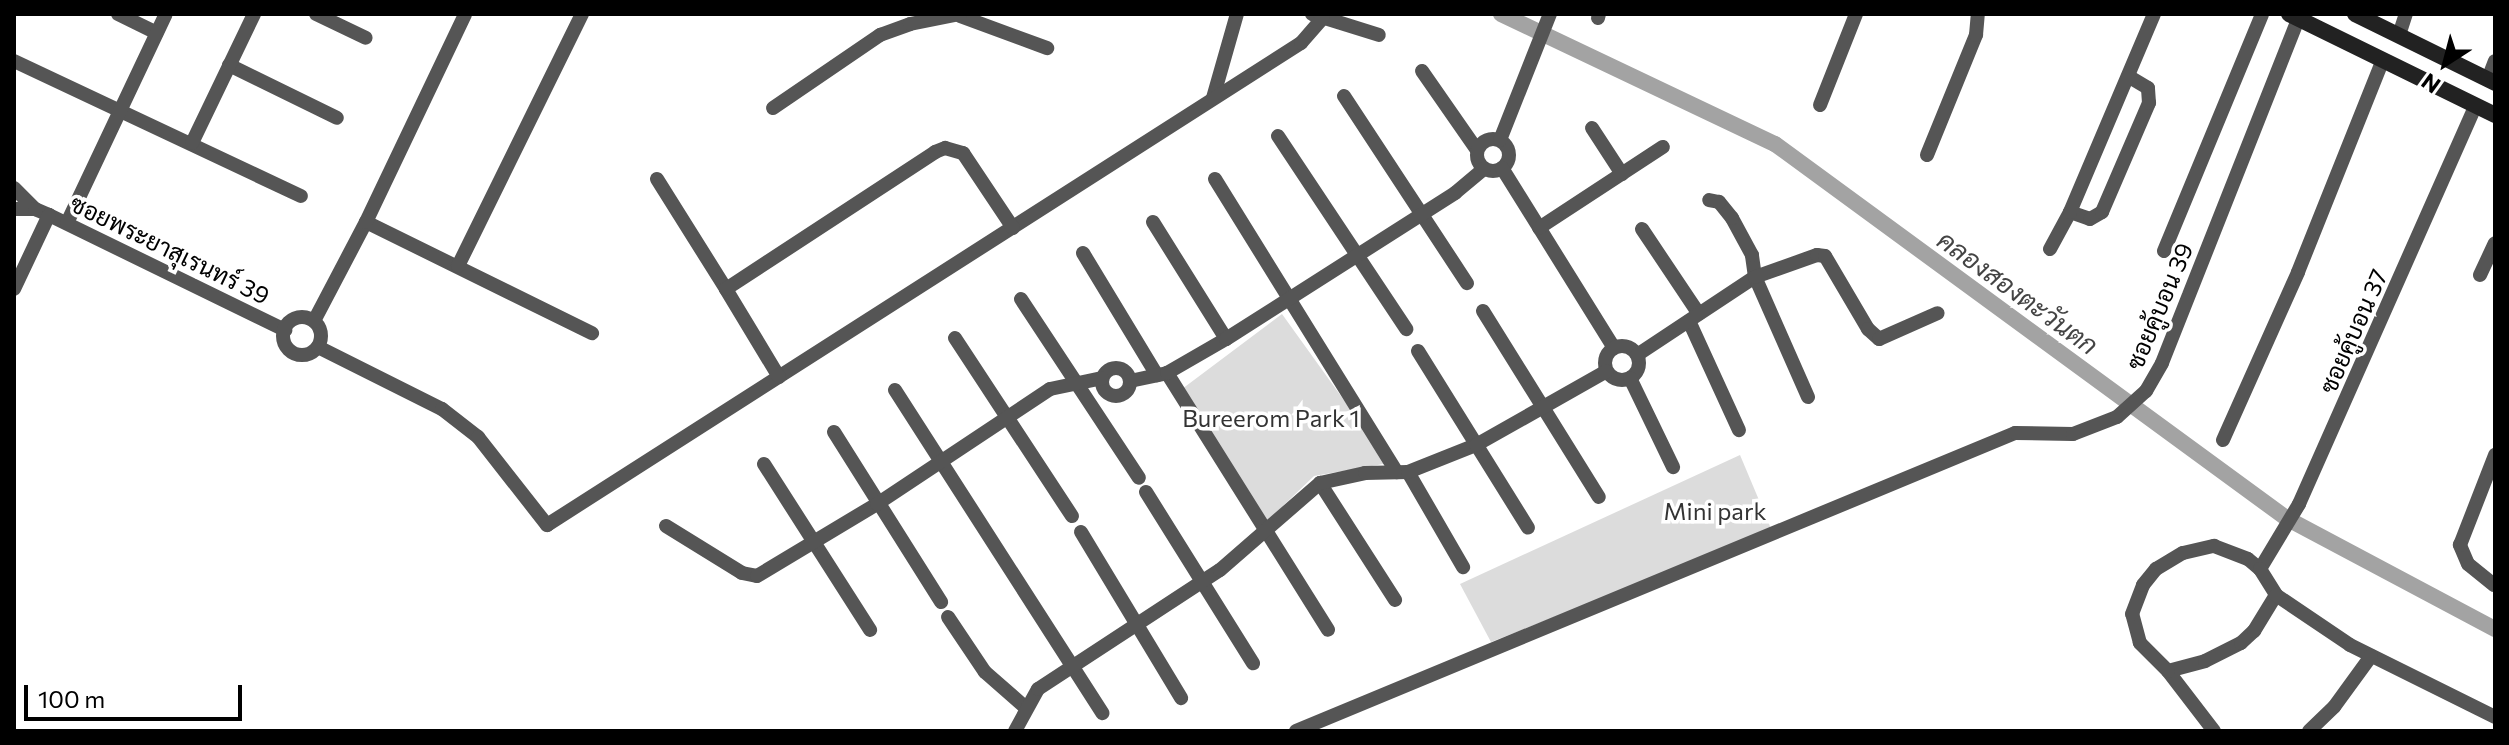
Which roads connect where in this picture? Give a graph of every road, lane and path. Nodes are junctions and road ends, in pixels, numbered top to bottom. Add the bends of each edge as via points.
1 (118, 14) edge
2 (166, 14) edge
3 (254, 14) edge
4 (316, 14) edge
5 (465, 14) edge
6 (582, 14) edge
7 (1237, 14) edge
8 (1550, 14) edge
9 (1856, 14) edge
10 (1978, 14) edge
11 (2154, 14) edge
12 (2262, 14) edge
13 (2355, 14) edge
14 (2406, 14) edge
15 (960, 15) edge
16 (1318, 16) edge
17 (2293, 16) edge
18 (157, 33) junction
19 (1379, 35) dead end
20 (2399, 35) junction
21 (366, 38) dead end
22 (1047, 48) dead end
23 (2383, 60) junction
24 (14, 61) edge
25 (2495, 61) edge
26 (229, 65) junction
27 (1422, 71) dead end
28 (2128, 76) junction
29 (2491, 81) edge
30 (1344, 96) dead end
31 (1213, 98) junction
32 (1820, 105) dead end
33 (2475, 106) junction
34 (773, 108) dead end
35 (123, 112) junction
36 (2495, 115) edge
37 (337, 118) dead end
38 (1592, 128) dead end
39 (1278, 136) dead end
40 (1500, 140) junction
41 (192, 143) junction
42 (1663, 147) dead end
43 (1477, 150) junction
44 (1927, 155) dead end
45 (1502, 168) junction
46 (1484, 169) junction
47 (1622, 174) junction
48 (657, 179) dead end
49 (1215, 179) dead end
50 (14, 188) edge
51 (301, 196) dead end
52 (1709, 200) dead end
53 (14, 209) edge
54 (42, 212) junction
55 (2070, 212) junction
56 (1422, 214) junction
57 (366, 222) junction
58 (1153, 222) dead end
59 (67, 223) junction
60 (1013, 228) junction
61 (1539, 228) junction
62 (1642, 229) dead end
63 (2495, 243) edge
64 (2050, 249) dead end
65 (2164, 251) dead end
66 (1083, 253) dead end
67 (1357, 255) junction
68 (458, 266) junction
69 (2480, 275) dead end
70 (1755, 277) junction
71 (1467, 283) dead end
72 (14, 289) edge
73 (726, 289) junction
74 (1291, 298) junction
75 (1021, 299) dead end
76 (1483, 311) dead end
77 (1938, 313) dead end
78 (1694, 318) junction
79 (314, 321) junction
80 (1406, 329) dead end
81 (285, 330) junction
82 (592, 333) dead end
83 (955, 338) dead end
84 (1226, 339) junction
85 (318, 347) junction
86 (1614, 348) junction
87 (1418, 351) dead end
88 (1637, 355) junction
89 (1607, 371) junction
90 (1162, 374) junction
91 (779, 377) junction
92 (1102, 378) junction
93 (1630, 378) junction
94 (1130, 381) junction
95 (1074, 382) junction
96 (895, 390) dead end
97 (1808, 397) dead end
98 (1543, 408) junction
99 (1007, 419) junction
100 (1739, 430) dead end
101 (834, 432) dead end
102 (2223, 440) dead end
103 (1476, 445) junction
104 (2495, 455) edge
105 (942, 461) junction
106 (764, 464) dead end
107 (1673, 467) dead end
108 (1403, 472) junction
109 (1139, 478) dead end
110 (1320, 483) junction
111 (1146, 492) dead end
112 (1599, 497) dead end
113 (877, 504) junction
114 (1072, 516) dead end
115 (666, 526) dead end
116 (1528, 528) dead end
117 (1081, 532) dead end
118 (1264, 532) junction
119 (813, 541) junction
120 (1463, 567) dead end
121 (2260, 569) junction
122 (1201, 583) junction
123 (2494, 585) edge
124 (2276, 595) junction
125 (1395, 600) dead end
126 (941, 602) dead end
127 (948, 617) dead end
128 (1136, 626) junction
129 (870, 630) dead end
130 (1328, 630) dead end
131 (2371, 656) junction
132 (1253, 663) dead end
133 (1070, 666) junction
134 (2168, 671) junction
135 (1181, 698) dead end
136 (1025, 707) junction
137 (1102, 713) dead end
138 (2495, 717) edge
139 (2315, 726) edge
140 (1015, 731) edge
141 (1296, 731) edge
142 (2214, 731) edge
143 (2333, 731) edge

1 - 18 street
2 - 18 street
3 - 26 street
4 - 21 street
5 - 57 street
6 - 68 street
7 - 31 street
8 - 40 street
9 - 32 street
10 - 44 street via 1976,35
11 - 28 street
12 - 65 street
13 - 20 main road
14 - 20 street
15 - 22 street
15 - 34 street via 880,35
16 - 19 street
16 - 31 street via 1301,43
17 - 23 main road
17 - 141 street, ซอยคู้บอน 39 via 2162,363 2146,391 2117,417 2073,434 2015,433
18 - 35 street
20 - 29 main road
23 - 33 main road
23 - 102 street
24 - 35 street
25 - 29 street
26 - 37 street
26 - 41 street
27 - 43 street
28 - 55 street
28 - 55 street via 2148,88 2149,103 2102,212 2090,219
30 - 56 street
31 - 60 street
33 - 36 main road
33 - 121 street, ซอยคู้บอน 37 via 2299,504
35 - 41 street
35 - 59 street
38 - 47 street
39 - 67 street
40 - 43 street via 1484,141
40 - 45 street via 1508,150
41 - 51 street
42 - 47 street
43 - 46 street
45 - 46 street
45 - 61 street
46 - 56 street
47 - 61 street
48 - 73 street
49 - 74 street
50 - 54 street, ซอยพระยาสุเรนทร์ 39
52 - 70 street via 1719,202 1732,218 1752,255
53 - 54 street, ซอยพระยาสุเรนทร์ 39
54 - 59 street, ซอยพระยาสุเรนทร์ 39
54 - 72 street
55 - 64 street
56 - 67 street
56 - 71 street
57 - 68 street
57 - 79 street
58 - 84 street
59 - 81 street, ซอยพระยาสุเรนทร์ 39
60 - 73 street via 972,163 963,153 945,148
60 - 91 street
61 - 86 street
62 - 78 street
63 - 69 street
66 - 90 street
67 - 74 street
67 - 80 street
68 - 82 street
70 - 77 street via 1825,256 1879,339
70 - 78 street
70 - 97 street
73 - 91 street
74 - 84 street
74 - 108 street
75 - 95 street
76 - 98 street
78 - 88 street
78 - 100 street
79 - 81 street via 296,318
79 - 85 street via 321,334
81 - 85 street via 286,345 295,353
83 - 99 street
84 - 90 street
85 - 91 street via 442,409 478,437 547,525
86 - 88 street via 1627,346
86 - 89 street via 1606,358
87 - 103 street
88 - 93 street via 1638,368
89 - 93 street via 1617,379
89 - 98 street
90 - 94 street
90 - 118 street
92 - 94 street via 1117,368
92 - 94 street via 1104,390 1115,396 1126,392
92 - 95 street
93 - 107 street
95 - 99 street via 1050,389
95 - 109 street
96 - 105 street
98 - 103 street
98 - 112 street
99 - 105 street
99 - 114 street
101 - 113 street
103 - 108 street
103 - 116 street
104 - 123 street via 2460,545 2468,564
105 - 113 street
105 - 133 street
106 - 119 street
108 - 110 street via 1365,473
108 - 120 street
110 - 118 street
110 - 125 street
111 - 122 street
113 - 119 street
113 - 126 street
115 - 119 street via 750,576 764,573
117 - 128 street
118 - 122 street
118 - 130 street
119 - 129 street
121 - 124 street
121 - 134 street via 2214,546 2183,553 2156,569 2132,614 2140,643
122 - 128 street
122 - 132 street
124 - 131 street
124 - 134 street via 2241,643
127 - 136 street via 985,672
128 - 133 street
128 - 135 street
131 - 138 street
131 - 139 street
133 - 136 street via 1038,689
133 - 137 street
134 - 142 street
136 - 140 street
139 - 143 street

